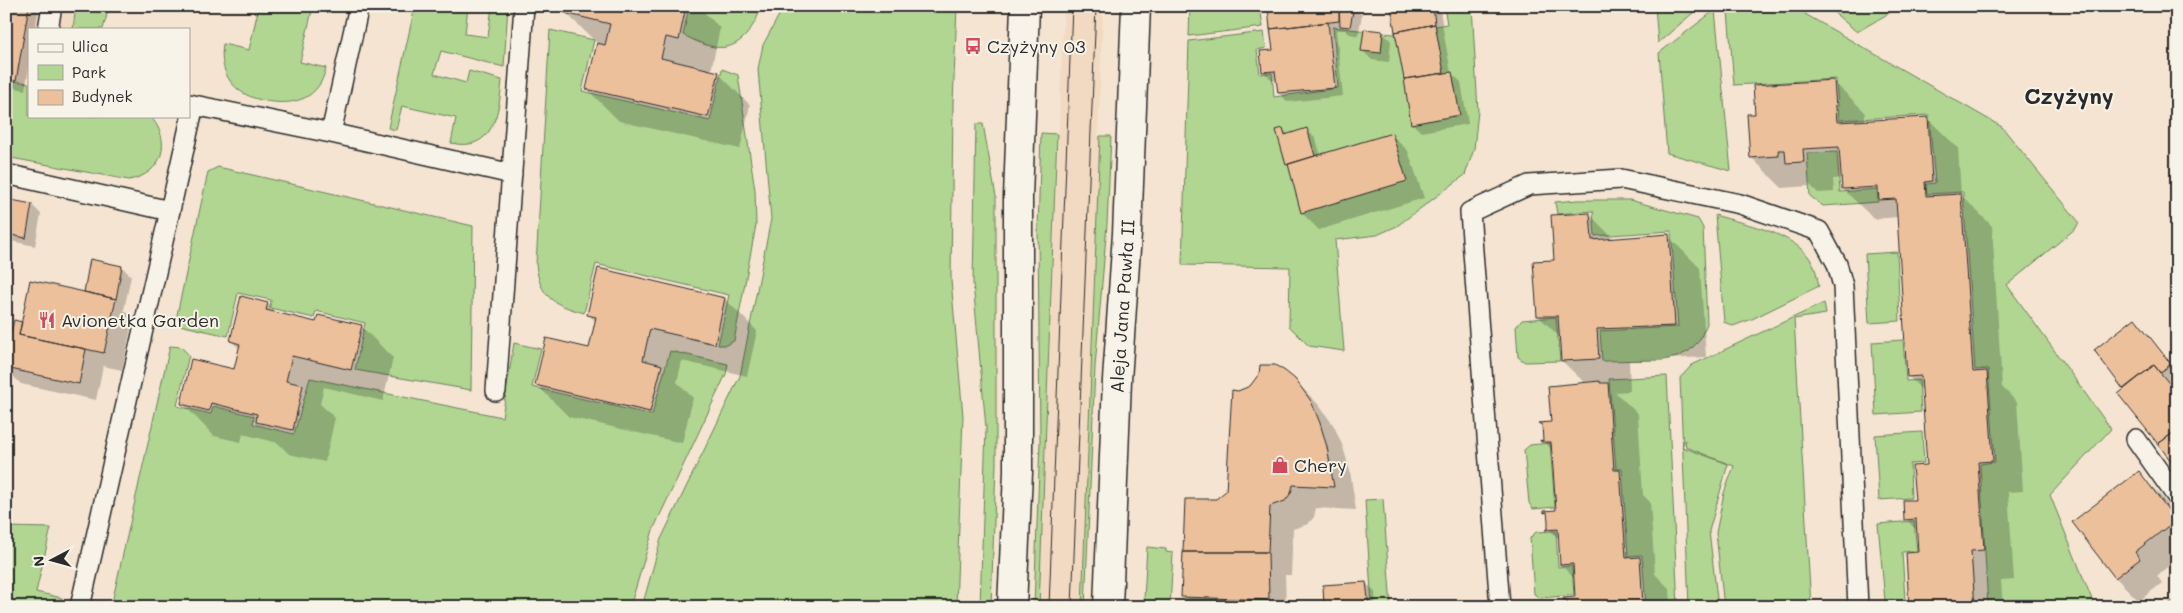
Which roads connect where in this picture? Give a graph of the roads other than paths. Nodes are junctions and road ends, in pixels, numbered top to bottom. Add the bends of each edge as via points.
1 (52, 6) edge
2 (359, 6) edge
3 (524, 6) edge
4 (1025, 6) edge
5 (1136, 6) edge
6 (48, 28) edge
7 (191, 105) edge
8 (188, 118) edge
9 (330, 133) junction
10 (6, 174) edge
11 (512, 174) junction
12 (170, 211) junction
13 (496, 391) dead end
14 (2136, 439) dead end
15 (2177, 497) edge
16 (80, 607) edge
17 (1012, 607) edge
18 (1108, 607) edge
19 (1500, 607) edge
20 (1858, 607) edge

1 - 6 lane
2 - 9 lane
3 - 11 lane
4 - 17 main road via 1018,196 1018,472
5 - 18 main road, Aleja Jana Pawła II via 1127,234 1116,380
7 - 9 lane
8 - 12 lane
9 - 11 lane
10 - 12 lane
11 - 13 lane
12 - 16 lane
14 - 15 lane
19 - 20 lane via 1470,212 1529,185 1621,179 1740,204 1819,231 1837,264 1843,286

